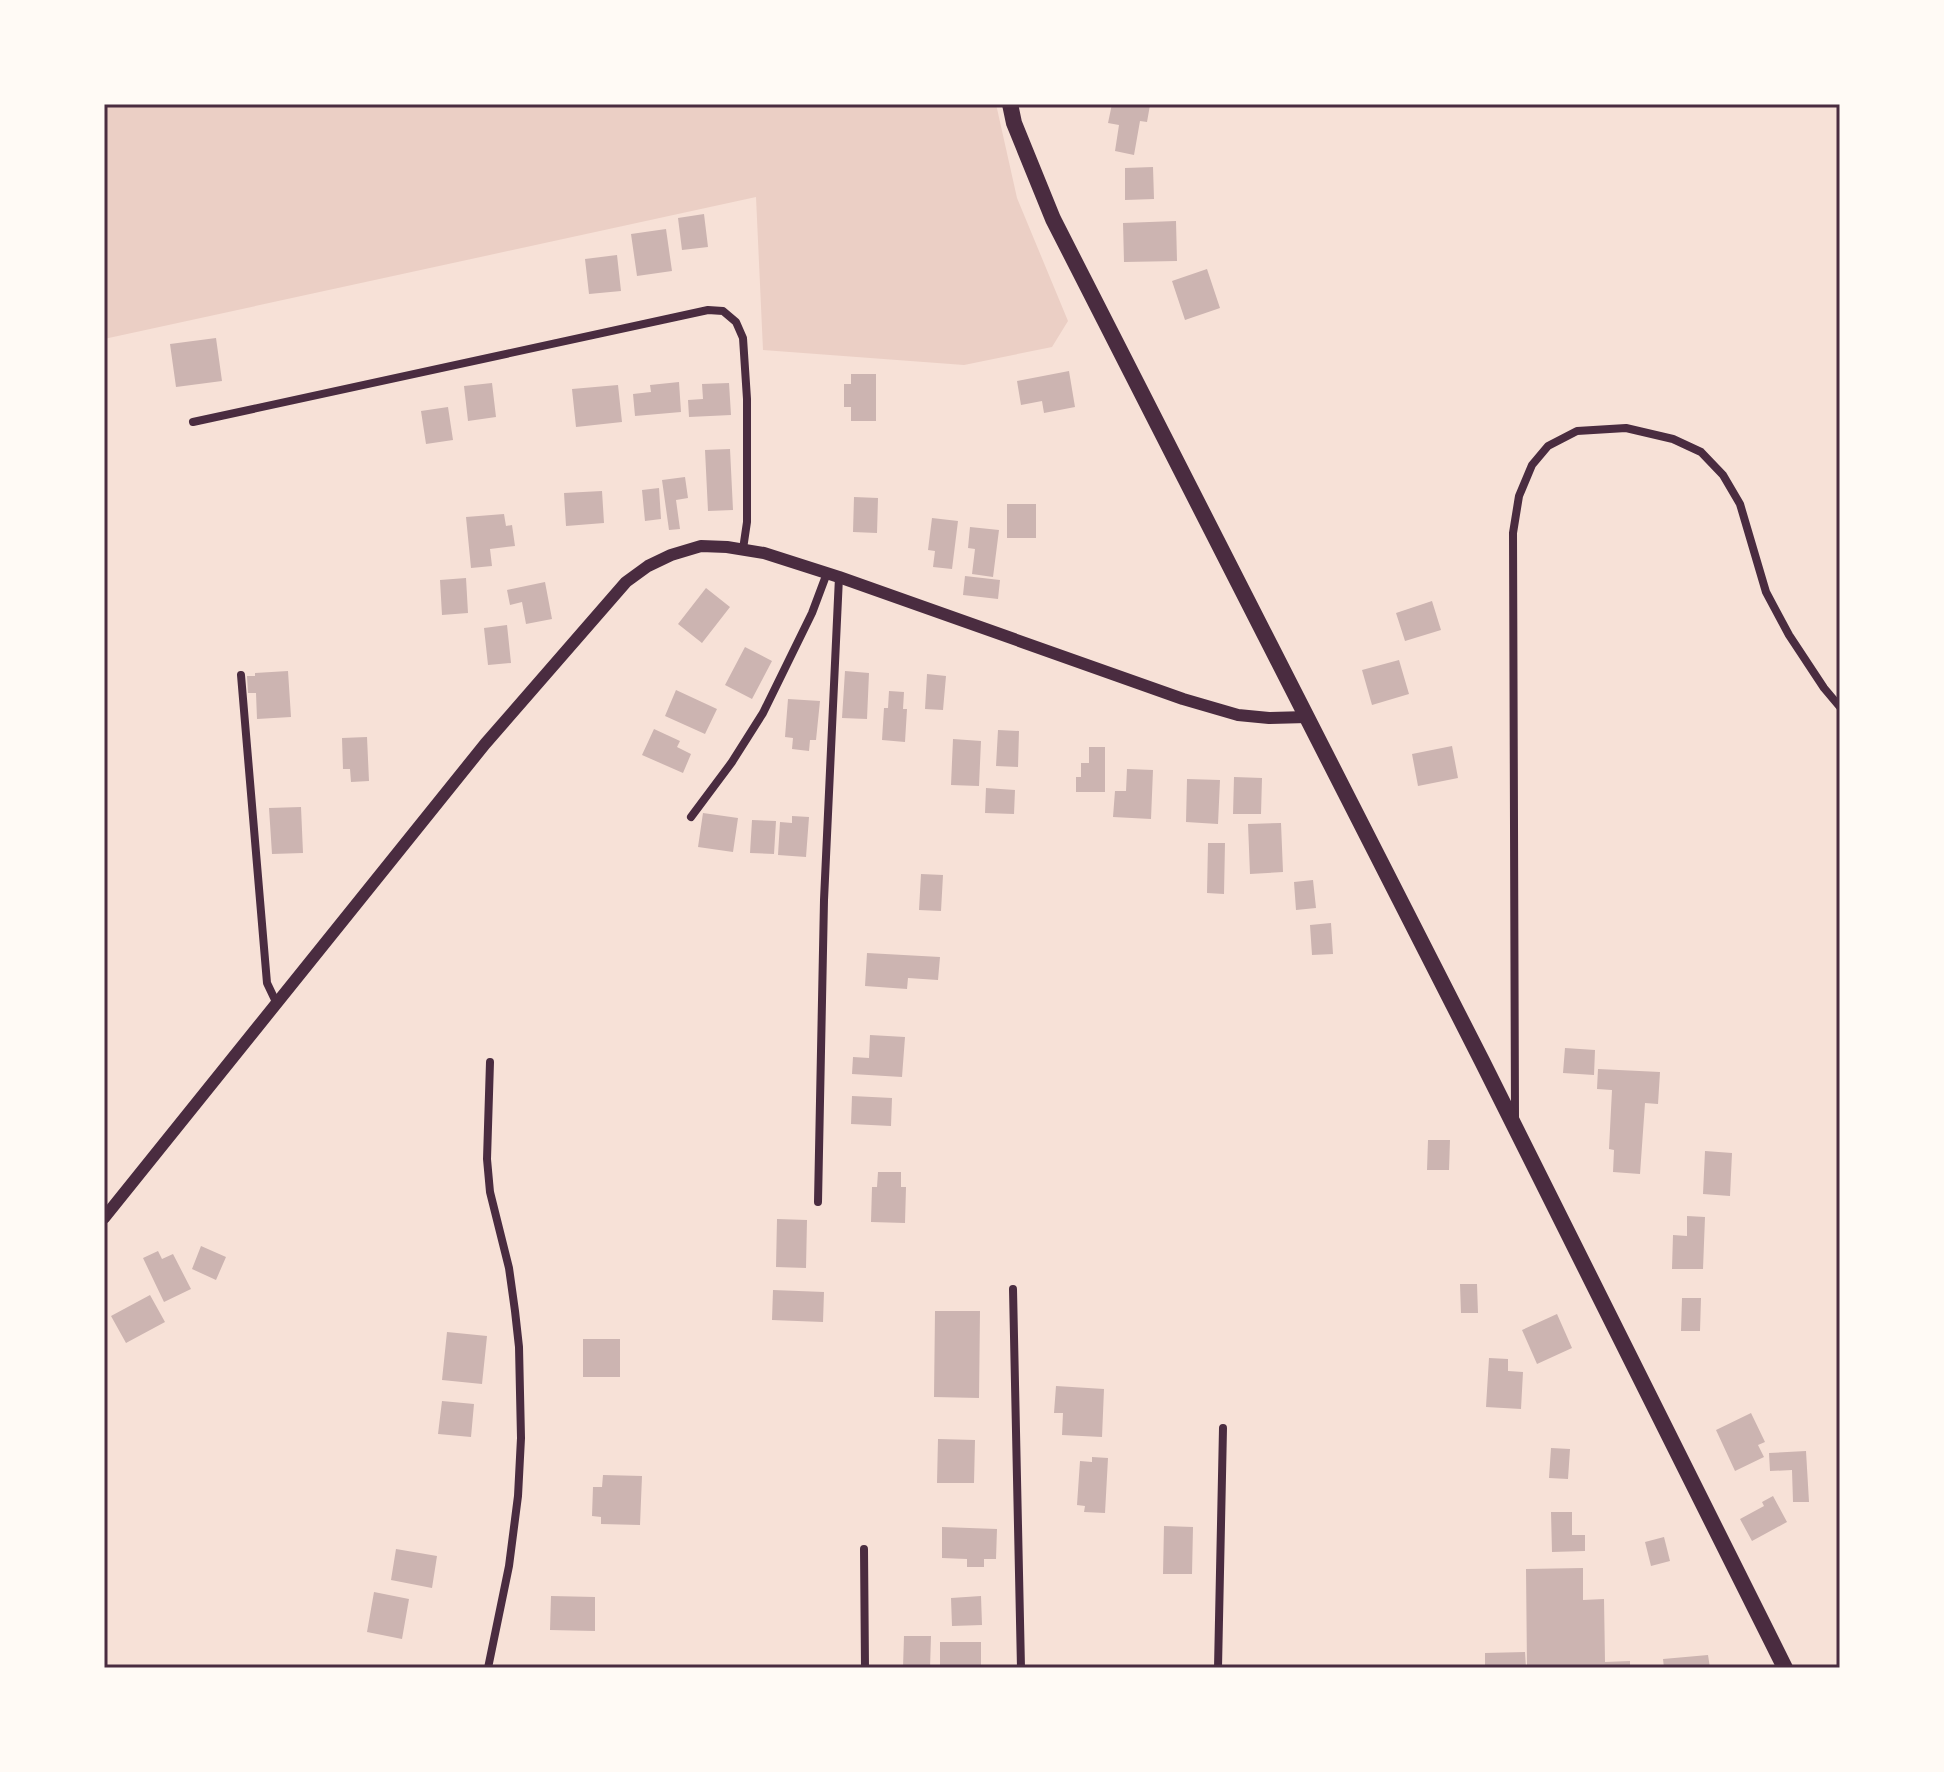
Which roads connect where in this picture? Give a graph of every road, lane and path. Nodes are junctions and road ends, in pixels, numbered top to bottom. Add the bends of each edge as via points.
1 (1010, 104) edge
2 (193, 422) dead end
3 (743, 549) junction
4 (833, 575) junction
5 (241, 675) dead end
6 (1840, 707) edge
7 (1307, 717) junction
8 (691, 817) dead end
9 (277, 1004) junction
10 (490, 1062) dead end
11 (1515, 1126) junction
12 (818, 1202) dead end
13 (104, 1218) edge
14 (1013, 1289) dead end
15 (1223, 1428) dead end
16 (864, 1549) dead end
17 (488, 1668) edge
18 (865, 1668) edge
19 (1021, 1668) edge
20 (1218, 1668) edge
21 (1785, 1668) edge

1 - 7 main road via 1053,219
2 - 3 street via 708,310 723,311 743,338
3 - 4 street
3 - 9 street via 701,546 648,566 626,582 485,744
4 - 7 street via 1183,699 1238,715
4 - 8 street via 763,713
4 - 12 street
5 - 9 street via 267,983
6 - 11 street via 1781,621 1766,592 1740,504 1701,452 1626,428 1577,431 1548,446 1532,465 1519,496 1513,533
7 - 11 main road
9 - 13 street
10 - 17 street via 487,1159 515,1311 521,1438 509,1566
11 - 21 main road
14 - 19 street
15 - 20 street
16 - 18 street

